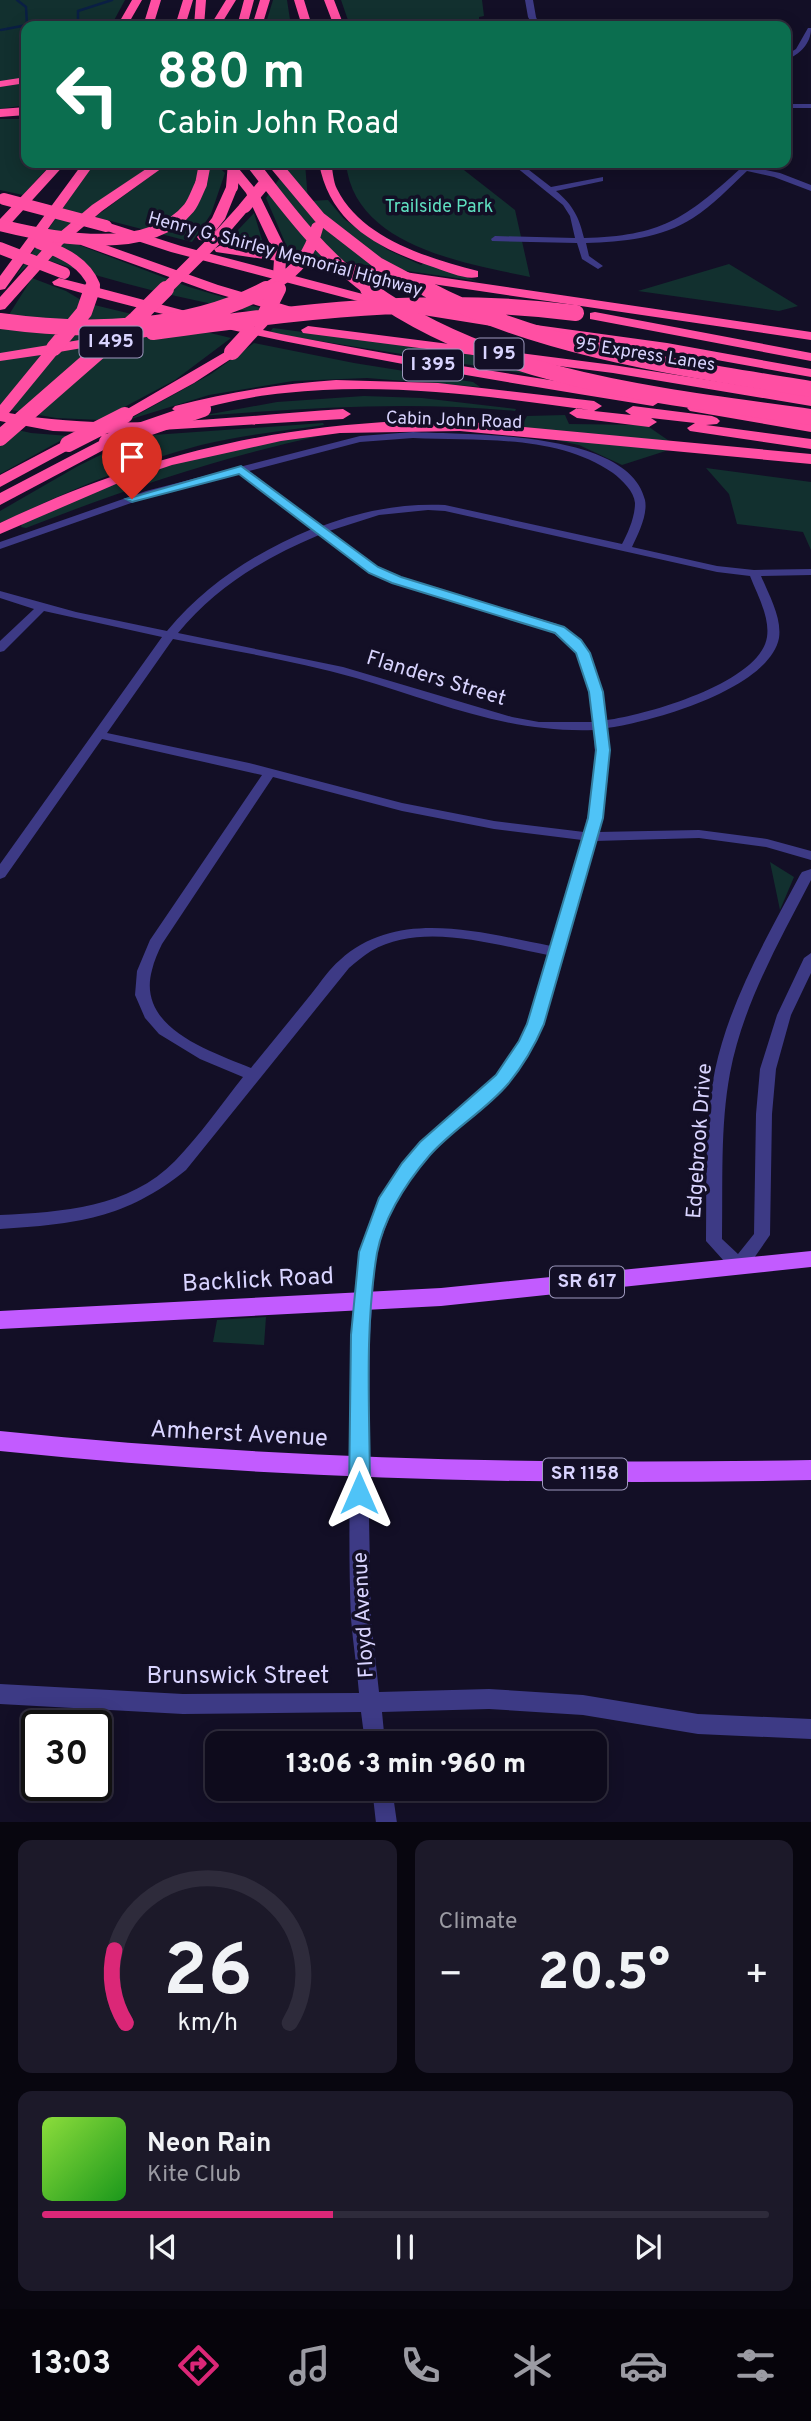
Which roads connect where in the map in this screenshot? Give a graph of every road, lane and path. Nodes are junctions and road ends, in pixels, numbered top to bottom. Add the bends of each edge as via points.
1 (137, 0) edge
2 (156, 0) edge
3 (176, 0) edge
4 (188, 0) edge
5 (201, 0) edge
6 (220, 0) edge
7 (231, 0) edge
8 (248, 0) edge
9 (265, 0) edge
10 (299, 0) edge
11 (323, 0) edge
12 (329, 0) edge
13 (529, 0) edge
14 (125, 21) edge
15 (150, 21) edge
16 (174, 21) edge
17 (182, 21) edge
18 (199, 21) edge
19 (216, 21) edge
20 (218, 21) edge
21 (243, 21) edge
22 (259, 21) edge
23 (305, 21) edge
24 (329, 21) edge
25 (337, 21) edge
26 (534, 21) edge
27 (811, 30) edge
28 (791, 55) edge
29 (791, 106) edge
30 (811, 106) edge
31 (21, 112) edge
32 (1, 115) edge
33 (21, 116) edge
34 (55, 168) edge
35 (75, 168) edge
36 (86, 168) edge
37 (155, 168) edge
38 (202, 168) edge
39 (233, 168) edge
40 (234, 168) edge
41 (256, 168) edge
42 (273, 168) edge
43 (280, 168) edge
44 (313, 168) edge
45 (326, 168) edge
46 (522, 168) edge
47 (745, 168) edge
48 (758, 168) edge
49 (600, 180) dead end
50 (811, 188) edge
51 (551, 190) junction
52 (1, 203) edge
53 (0, 226) edge
54 (106, 226) junction
55 (210, 238) junction
56 (495, 239) dead end
57 (580, 239) junction
58 (0, 248) edge
59 (0, 259) edge
60 (598, 265) dead end
61 (0, 271) edge
62 (62, 278) junction
63 (3, 296) edge
64 (576, 313) junction
65 (0, 319) edge
66 (744, 324) junction
67 (811, 336) edge
68 (811, 344) edge
69 (54, 348) junction
70 (474, 350) junction
71 (0, 357) edge
72 (811, 357) edge
73 (811, 373) edge
74 (811, 389) edge
75 (0, 397) edge
76 (811, 401) edge
77 (0, 415) edge
78 (811, 417) edge
79 (0, 423) edge
80 (811, 427) edge
81 (811, 434) edge
82 (0, 438) edge
83 (107, 442) junction
84 (811, 444) edge
85 (811, 457) edge
86 (241, 470) junction
87 (0, 482) edge
88 (0, 500) edge
89 (0, 529) edge
90 (320, 531) junction
91 (0, 546) edge
92 (625, 549) junction
93 (811, 572) edge
94 (754, 573) junction
95 (0, 594) edge
96 (41, 608) junction
97 (170, 635) junction
98 (0, 648) edge
99 (601, 725) junction
100 (100, 735) junction
101 (270, 773) junction
102 (590, 837) junction
103 (811, 856) edge
104 (2, 869) edge
105 (811, 874) edge
106 (556, 952) junction
107 (811, 958) edge
108 (253, 1075) junction
109 (0, 1222) edge
110 (811, 1259) edge
111 (739, 1266) junction
112 (363, 1302) junction
113 (0, 1320) edge
114 (0, 1441) edge
115 (359, 1468) junction
116 (811, 1470) edge
117 (0, 1694) edge
118 (370, 1703) junction
119 (811, 1729) edge
120 (374, 1731) edge
121 (384, 1801) edge
122 (387, 1822) edge

1 - 14 highway
2 - 15 highway
3 - 16 highway
4 - 17 highway
5 - 18 highway
6 - 19 highway
7 - 20 highway
8 - 21 highway
9 - 22 highway
10 - 23 highway
11 - 24 highway
12 - 25 highway
13 - 26 street
27 - 28 street
29 - 30 street
31 - 32 highway
32 - 33 highway
34 - 53 highway
35 - 61 highway
36 - 63 highway
37 - 63 highway via 77,224
38 - 53 highway, bridge via 195,203 161,227 123,237 67,239
39 - 87 highway, bridge via 257,201 281,264 277,296 256,329 232,352 190,380
40 - 55 highway, bridge via 232,187
41 - 78 highway, I 95, bridge via 345,272 379,298 431,327 505,356 600,382
42 - 55 highway, I 495, bridge via 245,207
43 - 74 highway, I 95, bridge via 309,206 343,236 397,272 463,306 538,334 613,354
44 - 65 highway, bridge via 317,228 307,256 290,274 242,299 177,318 120,326 53,327
45 - 66 highway via 327,183 343,210 379,238 416,256 497,280
46 - 51 street
47 - 57 street via 674,225 634,235
48 - 50 street
49 - 51 street
51 - 57 street via 569,207
52 - 54 highway, Henry G. Shirley Memorial Highway / I 395, bridge
52 - 70 highway, bridge via 86,242 260,303
53 - 69 highway, bridge via 71,258 92,279 89,303
54 - 66 highway via 239,252
54 - 73 highway, Henry G. Shirley Memorial Highway / I 395 via 392,306
55 - 79 highway, bridge via 127,316
55 - 82 highway, I 495, bridge via 136,319
56 - 57 street
57 - 60 street via 585,257
58 - 62 highway, bridge
59 - 62 highway, I 395
62 - 70 highway via 269,324
62 - 80 highway, I 395 via 165,313 286,340
63 - 65 highway
64 - 68 highway
64 - 71 highway, bridge via 476,303 365,306
64 - 72 highway
66 - 67 highway
69 - 75 highway
69 - 77 highway
70 - 76 highway, 95 Express Lanes
77 - 85 highway via 53,426 111,428 432,412 590,427
81 - 83 highway, bridge via 405,383 335,383 213,400 180,409
83 - 84 highway, bridge via 202,409 244,401 411,394
83 - 88 highway
85 - 89 highway via 460,426 334,428 253,439 170,460 92,487
86 - 90 street, Floyd Avenue
86 - 91 street, Cabin John Road via 132,499
86 - 92 street, Cabin John Road via 391,435 483,437 561,446 607,463 635,489 641,508
90 - 92 street via 377,511 433,507
90 - 97 street via 272,550 234,572 195,605
90 - 99 street, Floyd Avenue via 383,575 540,622 570,637 591,673
92 - 94 street
93 - 94 street
94 - 99 street, Flanders Street via 775,627 772,643 760,660 691,703
95 - 96 street, Flanders Street
96 - 97 street, Flanders Street
96 - 98 street
97 - 99 street, Flanders Street via 334,668 513,722
97 - 100 street
99 - 102 street, Floyd Avenue via 602,778
100 - 101 street
100 - 104 street
101 - 102 street via 448,817
101 - 108 street via 155,943 141,984 145,1006 165,1032
102 - 103 street via 699,834 767,843
102 - 106 street, Floyd Avenue
105 - 111 street, Edgebrook Drive via 743,1000 723,1070 714,1241
106 - 108 street via 431,931 380,940 344,964
106 - 112 street, Floyd Avenue via 535,1024 516,1061 487,1095 426,1147 389,1198 368,1252
107 - 111 street via 784,1015 768,1069 762,1235
108 - 109 street via 180,1167 142,1195 88,1215
110 - 111 main road, Backlick Road / SR 617
111 - 112 main road, Backlick Road / SR 617
112 - 113 main road, Backlick Road / SR 617
112 - 115 street, Floyd Avenue
114 - 115 main road, Amherst Avenue / SR 1158 via 150,1456
115 - 116 main road, Amherst Avenue / SR 1158 via 606,1474
115 - 118 street, Floyd Avenue via 361,1620
117 - 118 street, Brunswick Street via 80,1702 223,1706
118 - 119 street, Brunswick Street via 533,1700 698,1724
118 - 120 street, Floyd Avenue
121 - 122 street

